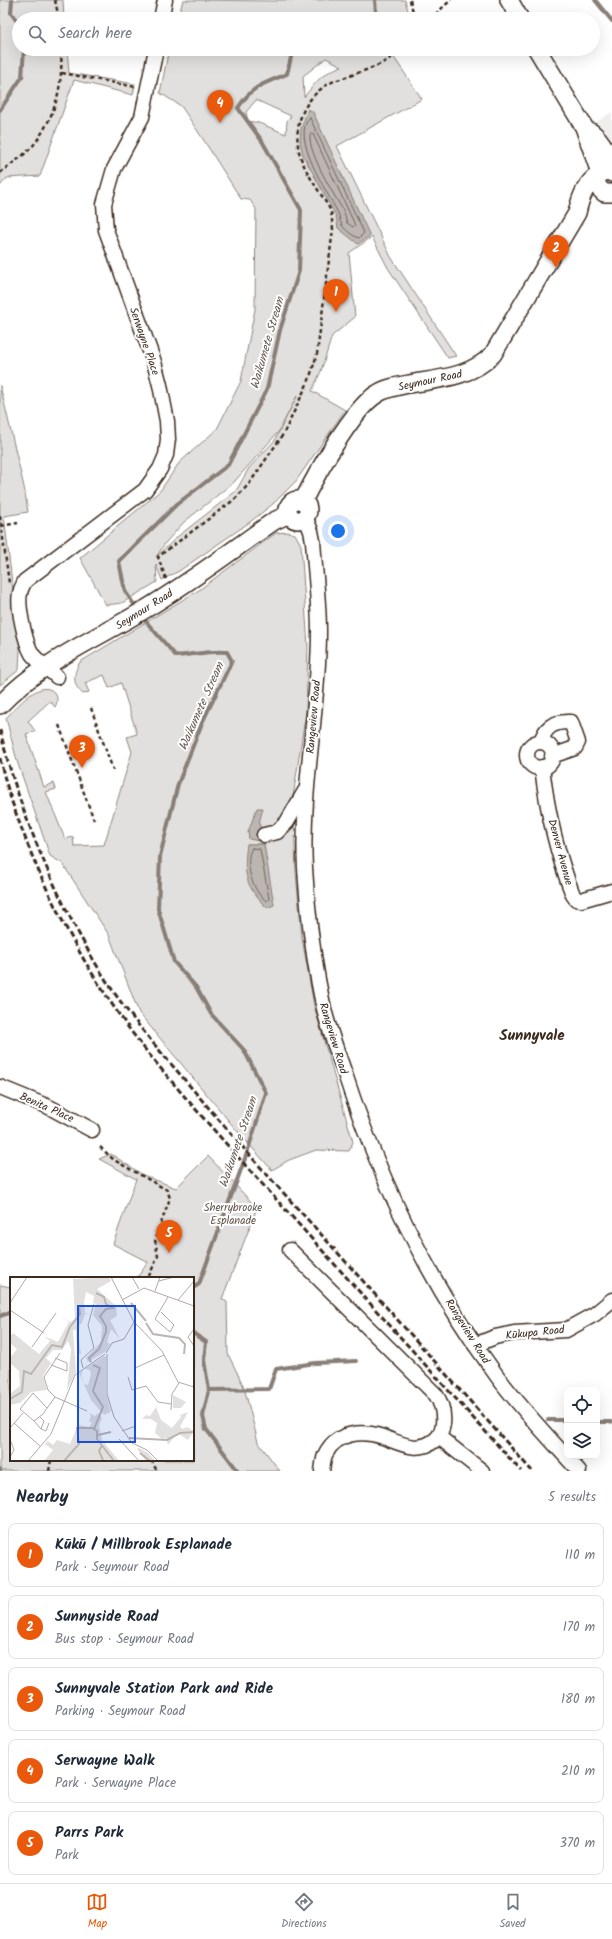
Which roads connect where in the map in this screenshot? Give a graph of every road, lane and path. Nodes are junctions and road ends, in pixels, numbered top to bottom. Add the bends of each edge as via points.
1 (55, 0) edge
2 (165, 0) edge
3 (410, 0) edge
4 (451, 0) edge
5 (509, 0) edge
6 (58, 12) edge
7 (162, 12) edge
8 (413, 12) edge
9 (438, 12) edge
10 (516, 12) edge
11 (61, 56) edge
12 (155, 56) edge
13 (393, 56) edge
14 (541, 56) edge
15 (62, 73) junction
16 (138, 88) dead end
17 (0, 173) edge
18 (605, 174) edge
19 (609, 195) edge
20 (577, 213) junction
21 (299, 510) junction
22 (0, 516) edge
23 (18, 523) dead end
24 (1, 526) edge
25 (167, 581) dead end
26 (11, 586) dead end
27 (51, 672) junction
28 (0, 706) edge
29 (91, 708) dead end
30 (59, 725) dead end
31 (541, 742) junction
32 (552, 756) junction
33 (542, 767) junction
34 (113, 770) dead end
35 (306, 790) junction
36 (94, 820) dead end
37 (264, 835) dead end
38 (612, 891) edge
39 (0, 1087) edge
40 (92, 1130) dead end
41 (100, 1147) dead end
42 (290, 1250) dead end
43 (148, 1277) edge
44 (612, 1300) edge
45 (475, 1345) junction
46 (439, 1437) junction
47 (51, 1461) edge
48 (151, 1461) edge
49 (49, 1471) edge
50 (157, 1471) edge
51 (322, 1471) edge
52 (482, 1471) edge
53 (579, 1471) edge

1 - 6 path
2 - 7 street
3 - 8 path
4 - 9 path
5 - 10 main road
11 - 15 path
12 - 27 street, Serwayne Place via 142,117 114,169 104,204 106,230 160,385 167,421 166,455 160,469 145,490 26,581 20,594 25,634 33,654
13 - 25 path via 376,67 331,83 312,97 306,105 298,127 299,152 302,162 331,211 333,229 318,354 309,380 284,433 252,479 235,499 158,557
14 - 18 main road via 584,127
15 - 16 path
15 - 17 path via 53,111 35,144
18 - 19 main road via 597,186
18 - 20 main road, Seymour Road via 590,181 580,200
19 - 20 main road, Seymour Road
20 - 21 main road, Seymour Road via 499,347 486,361 471,371 395,387 377,394 362,407 339,439
21 - 27 main road, Seymour Road via 274,521
21 - 35 street, Rangeview Road via 311,531 319,632
22 - 24 path
23 - 24 path
24 - 26 path
27 - 28 main road, Seymour Road via 13,692
29 - 34 path
30 - 36 path
31 - 32 street via 550,747
31 - 32 street via 548,727 571,722 578,742 575,748
31 - 33 street via 529,748 527,756 531,764
32 - 33 street via 550,763
33 - 38 street, Denver Avenue via 557,846 573,895 581,900
35 - 37 street via 287,822 277,832
35 - 45 street, Rangeview Road via 305,868 312,944 325,1014 360,1121 390,1193 411,1236
39 - 40 street, Benita Place via 49,1107
41 - 43 path via 114,1160 167,1190 170,1198 155,1240 158,1256
42 - 46 street via 436,1395 441,1402 443,1419
44 - 45 street, Kūkupa Road via 595,1314 566,1330 514,1333
45 - 53 street, Rangeview Road via 526,1412
46 - 51 street via 421,1447 410,1447 369,1433 343,1436 325,1454
46 - 52 street
47 - 49 path
48 - 50 path

